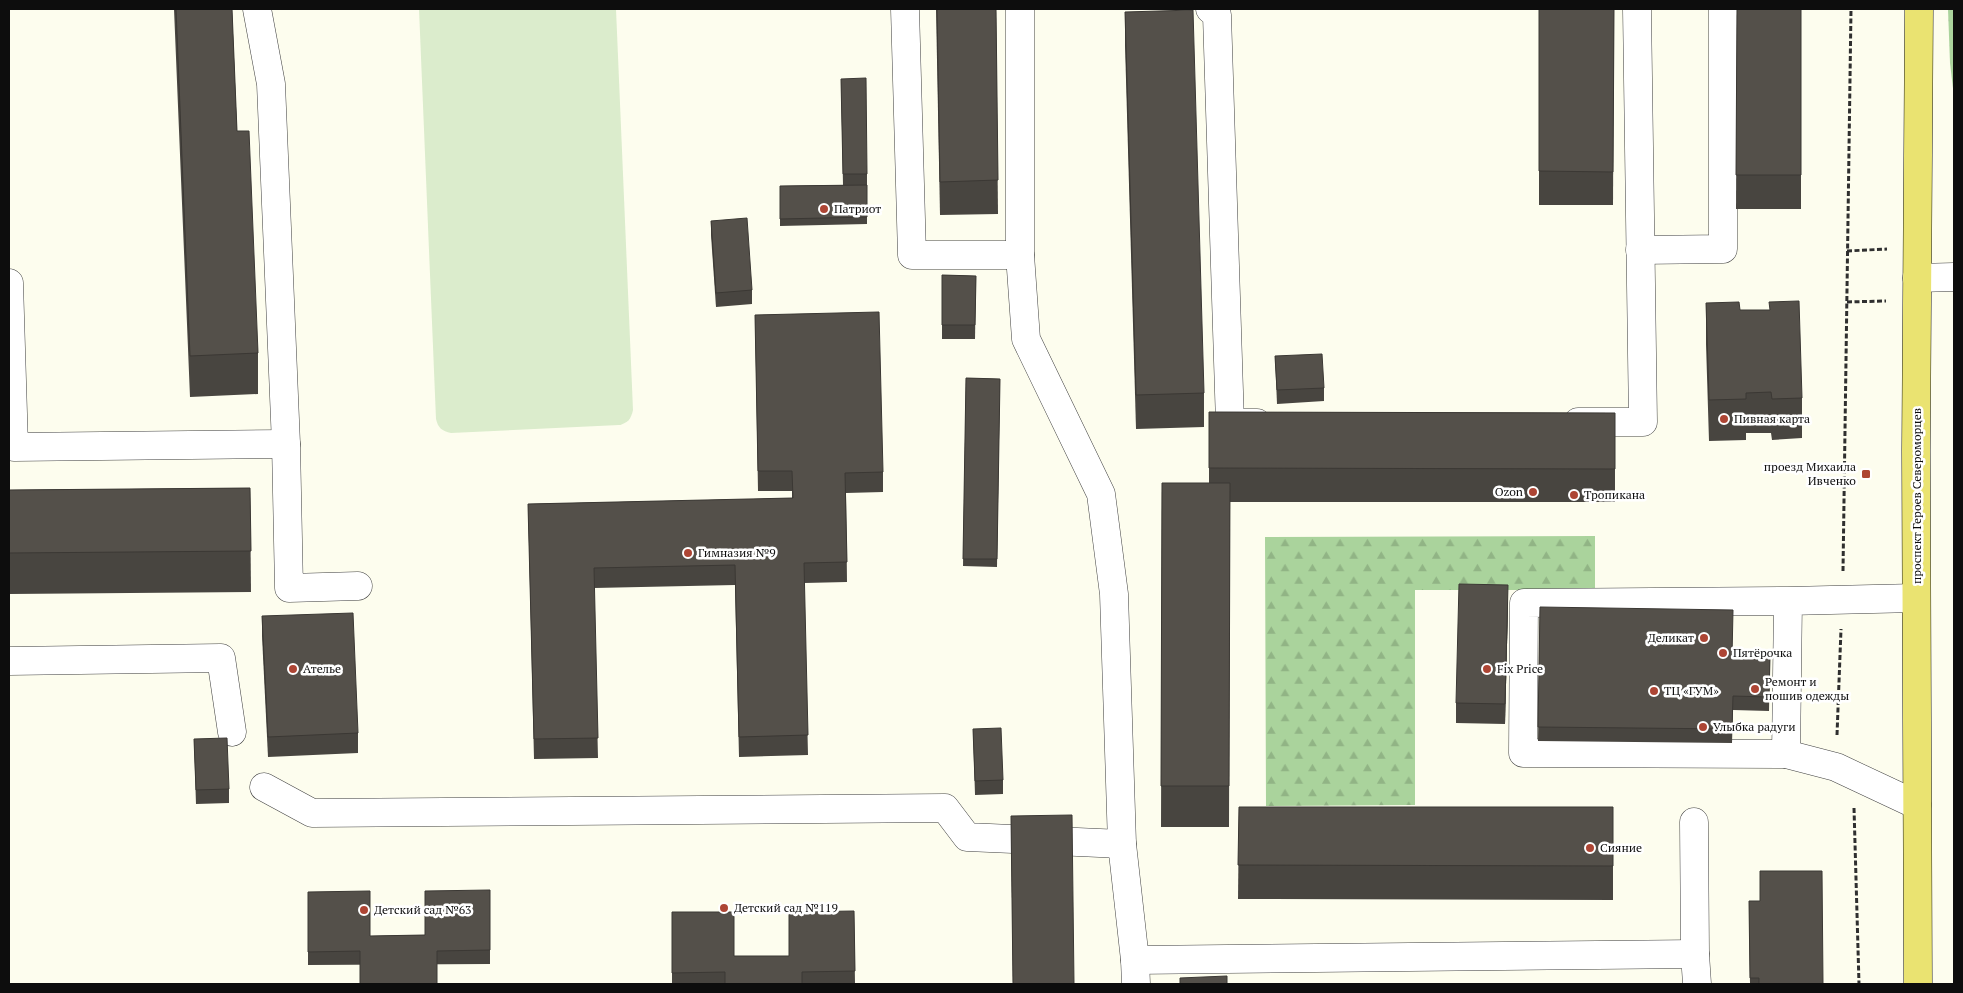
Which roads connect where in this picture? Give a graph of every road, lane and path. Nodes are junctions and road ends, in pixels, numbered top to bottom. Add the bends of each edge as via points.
1 (256, 9) edge
2 (905, 9) edge
3 (1020, 9) edge
4 (1637, 9) edge
5 (1723, 9) edge
6 (1850, 9) edge
7 (1919, 9) edge
8 (1215, 11) edge
9 (1640, 250) junction
10 (1847, 251) dead end
11 (1020, 255) junction
12 (1917, 278) junction
13 (1954, 278) edge
14 (9, 283) edge
15 (1554, 422) edge
16 (1279, 423) edge
17 (286, 444) junction
18 (358, 586) dead end
19 (1916, 598) junction
20 (1788, 602) junction
21 (9, 661) edge
22 (232, 732) dead end
23 (1786, 754) junction
24 (264, 787) dead end
25 (1917, 805) junction
26 (1694, 822) dead end
27 (1122, 844) junction
28 (1695, 954) junction
29 (1136, 972) edge
30 (1697, 984) edge
31 (1918, 984) edge

1 - 17 lane via 271,84
2 - 11 lane via 912,256
3 - 11 lane
4 - 9 lane
5 - 9 lane via 1723,249
6 - 10 path
7 - 12 main road, проспект Героев Североморцев
8 - 16 lane via 1230,423
9 - 15 lane via 1643,422
11 - 27 lane via 1026,338 1102,494 1114,594
12 - 13 lane
12 - 19 main road, проспект Героев Североморцев
14 - 17 lane via 14,446
17 - 18 lane via 289,588
19 - 20 lane
19 - 25 main road, проспект Героев Североморцев
20 - 23 lane
20 - 23 lane via 1524,603 1523,753
21 - 22 lane via 221,658
23 - 25 lane via 1836,767
24 - 27 lane via 312,813 945,808 967,837
25 - 31 main road, проспект Героев Североморцев
26 - 28 lane
27 - 29 lane
28 - 29 lane
28 - 30 lane

